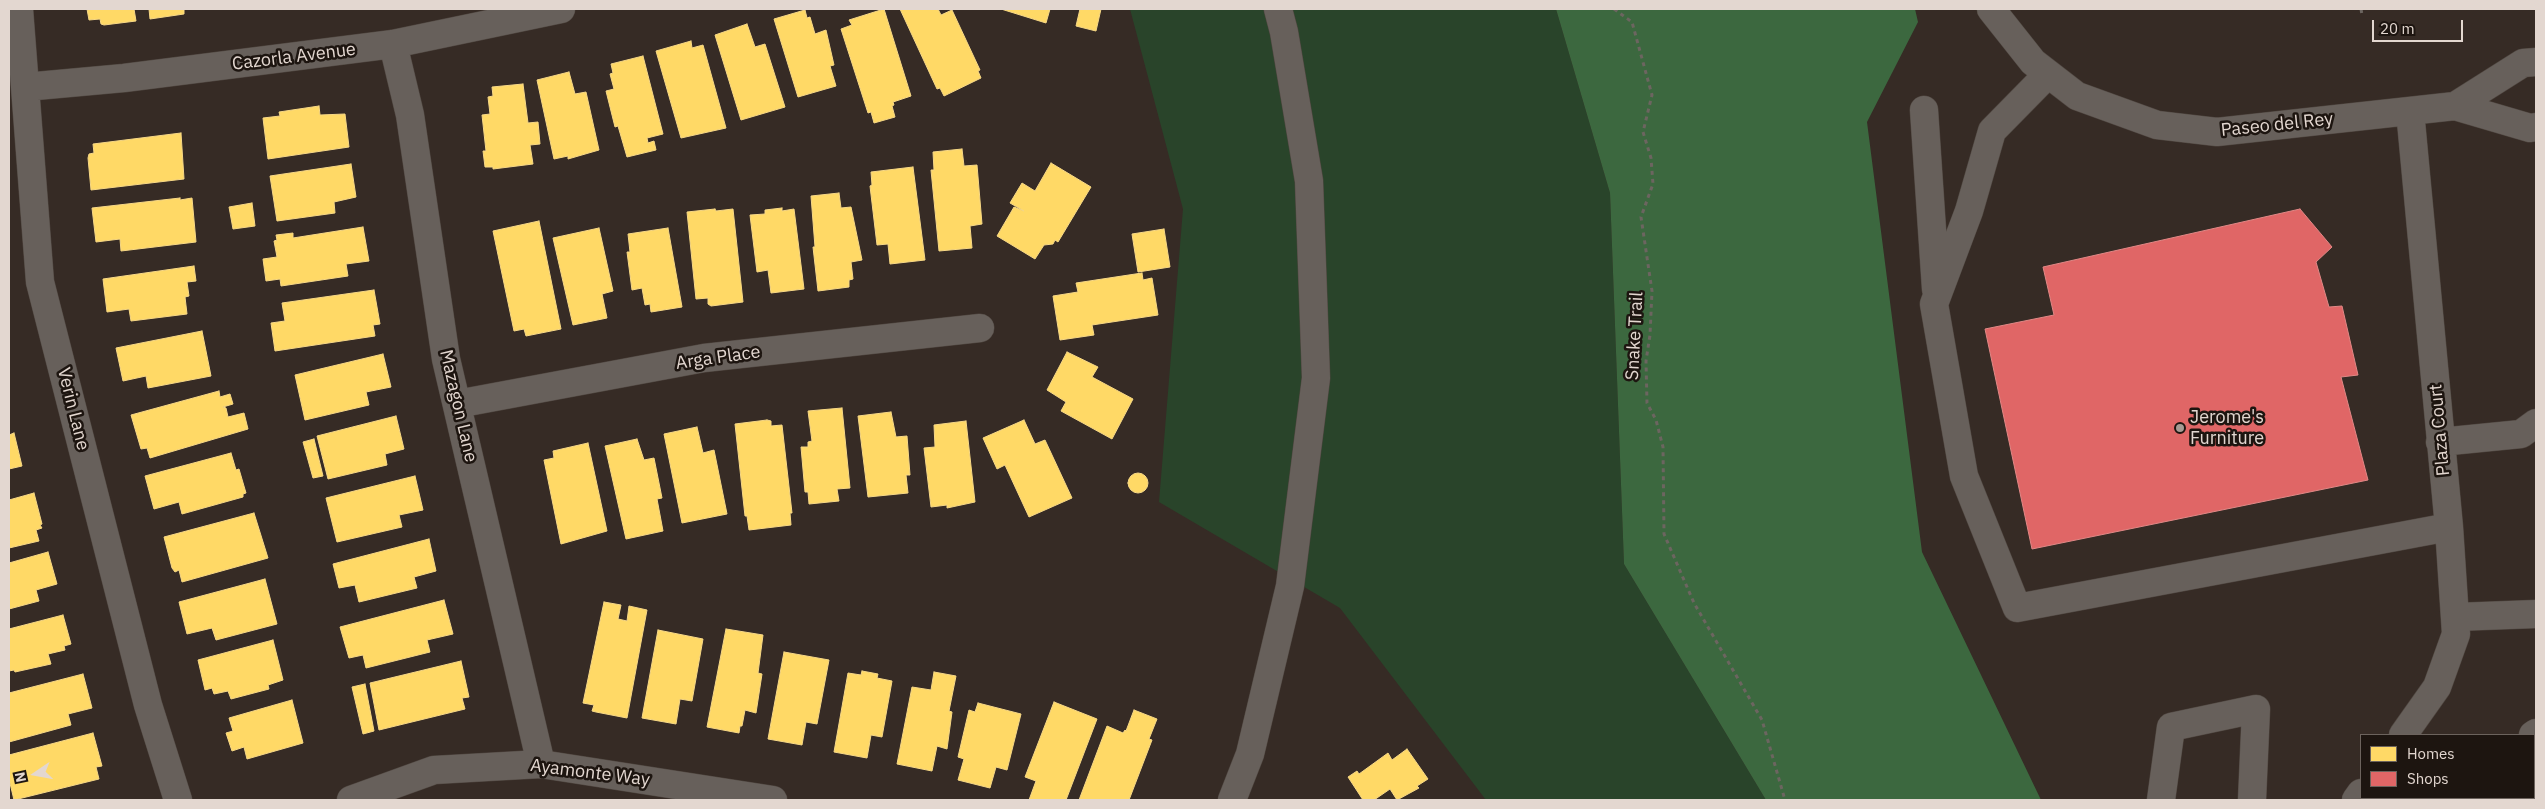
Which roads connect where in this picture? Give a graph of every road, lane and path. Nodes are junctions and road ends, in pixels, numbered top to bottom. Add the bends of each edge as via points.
1 (19, 9) edge
2 (561, 9) edge
3 (1278, 9) edge
4 (1614, 9) edge
5 (1991, 9) edge
6 (2361, 9) edge
7 (2362, 15) dead end
8 (393, 44) junction
9 (2536, 62) edge
10 (2048, 74) junction
11 (25, 87) junction
12 (2455, 106) junction
13 (1924, 110) dead end
14 (2410, 111) junction
15 (2536, 127) edge
16 (1936, 298) junction
17 (980, 328) dead end
18 (457, 404) junction
19 (2536, 422) edge
20 (2440, 442) junction
21 (2449, 527) junction
22 (2536, 614) edge
23 (2455, 617) junction
24 (2404, 734) edge
25 (541, 764) junction
26 (178, 800) edge
27 (351, 800) edge
28 (773, 800) edge
29 (1232, 800) edge
30 (1785, 800) edge
31 (2162, 800) edge
32 (2252, 800) edge

1 - 11 street, Verin Lane
2 - 8 street, Cazorla Avenue
3 - 29 street via 1309,181 1316,378 1290,586 1250,754
4 - 30 path, Snake Trail via 1632,22 1652,95 1643,132 1651,158 1653,184 1641,216 1652,291 1646,361 1647,403 1656,420 1663,447 1664,534 1694,603 1762,720
5 - 10 street, Paseo del Rey via 2033,62
6 - 7 path
8 - 11 street, Cazorla Avenue via 124,78
8 - 18 street, Mazagon Lane via 410,116 446,359
9 - 12 street, Paseo del Rey via 2523,63
10 - 14 street, Paseo del Rey via 2077,96 2157,125 2217,132
10 - 16 street via 1992,131 1969,211
11 - 26 street, Verin Lane via 40,282 148,705
12 - 14 street, Paseo del Rey
12 - 15 street, Paseo del Rey
13 - 16 street
14 - 20 street, Plaza Court
16 - 21 street via 1934,304 1964,476 2017,608
17 - 18 street, Arga Place via 704,358
18 - 25 street, Mazagon Lane
19 - 20 street via 2521,434
20 - 21 street, Plaza Court
21 - 23 street, Plaza Court
22 - 23 street
23 - 24 street, Plaza Court via 2456,634 2437,687
25 - 27 street, Ayamonte Way via 434,770
25 - 28 street, Ayamonte Way
31 - 32 street via 2171,727 2256,708

